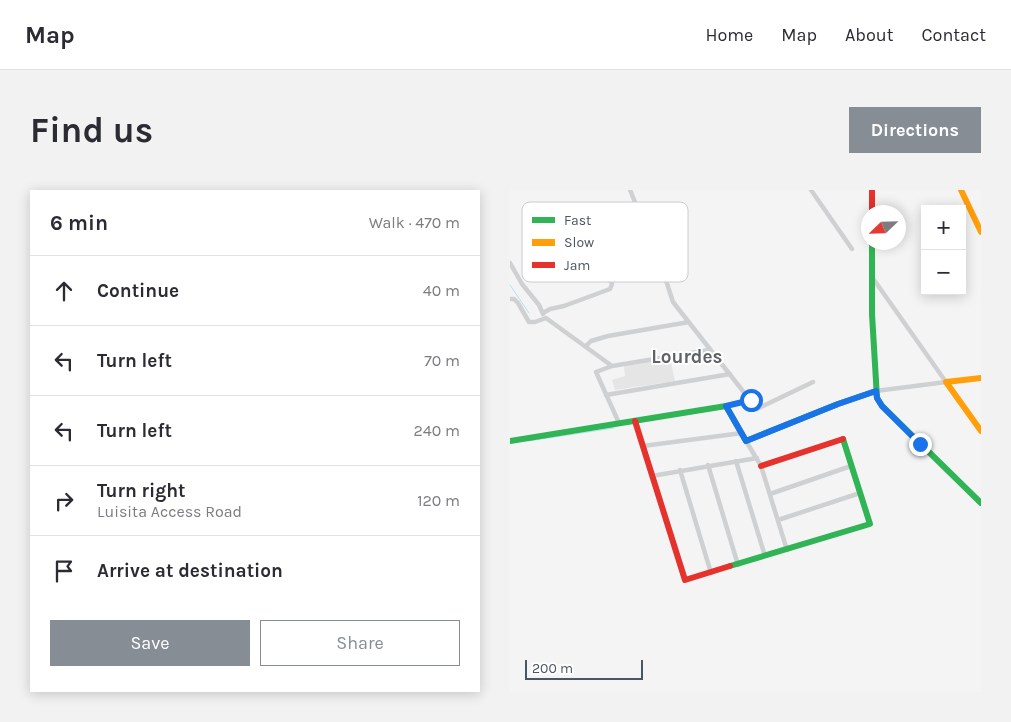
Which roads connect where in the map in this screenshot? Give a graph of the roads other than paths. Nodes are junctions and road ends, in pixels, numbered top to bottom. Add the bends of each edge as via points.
1 (630, 190) edge
2 (811, 190) edge
3 (872, 190) edge
4 (961, 190) edge
5 (635, 202) edge
6 (872, 205) edge
7 (981, 232) edge
8 (852, 249) dead end
9 (872, 250) edge
10 (510, 263) edge
11 (871, 275) junction
12 (611, 282) edge
13 (667, 282) edge
14 (510, 299) edge
15 (544, 315) junction
16 (689, 322) junction
17 (586, 346) junction
18 (709, 350) junction
19 (612, 366) junction
20 (730, 374) junction
21 (981, 378) edge
22 (813, 382) dead end
23 (946, 382) junction
24 (876, 391) junction
25 (606, 396) junction
26 (751, 400) junction
27 (726, 406) junction
28 (635, 421) junction
29 (619, 423) junction
30 (981, 431) edge
31 (742, 433) junction
32 (510, 441) edge
33 (746, 441) junction
34 (643, 446) junction
35 (757, 458) junction
36 (736, 462) junction
37 (708, 465) junction
38 (761, 466) junction
39 (851, 466) junction
40 (680, 470) junction
41 (652, 476) junction
42 (770, 494) junction
43 (860, 494) junction
44 (981, 503) edge
45 (778, 520) junction
46 (787, 550) junction
47 (765, 556) junction
48 (738, 565) junction
49 (711, 572) junction

1 - 5 street
2 - 8 street
3 - 6 street
4 - 7 street
9 - 11 street
10 - 15 street
11 - 23 street
11 - 24 street
12 - 15 street via 612,288 550,308
13 - 16 street via 673,302
14 - 15 street via 518,303 529,322 535,322
15 - 17 street
16 - 17 street via 608,336 591,340
16 - 18 street
17 - 19 street
18 - 19 street
18 - 20 street
19 - 25 street via 596,372
20 - 25 street
20 - 26 street
21 - 23 street
22 - 26 street via 758,409
23 - 24 street
23 - 30 street
24 - 33 street
24 - 44 street via 882,406
25 - 29 street
26 - 27 street
27 - 28 street
27 - 31 street
28 - 29 street
28 - 34 street
29 - 32 street
31 - 33 street
31 - 34 street
33 - 35 street
34 - 41 street
35 - 36 street
35 - 38 street
36 - 37 street
36 - 47 street
37 - 40 street
37 - 48 street
38 - 39 street via 843,439
38 - 42 street
39 - 42 street
39 - 43 street
40 - 41 street
40 - 49 street
41 - 49 street via 684,580
42 - 45 street
43 - 45 street
43 - 46 street via 870,524
45 - 46 street
46 - 47 street
47 - 48 street
48 - 49 street

